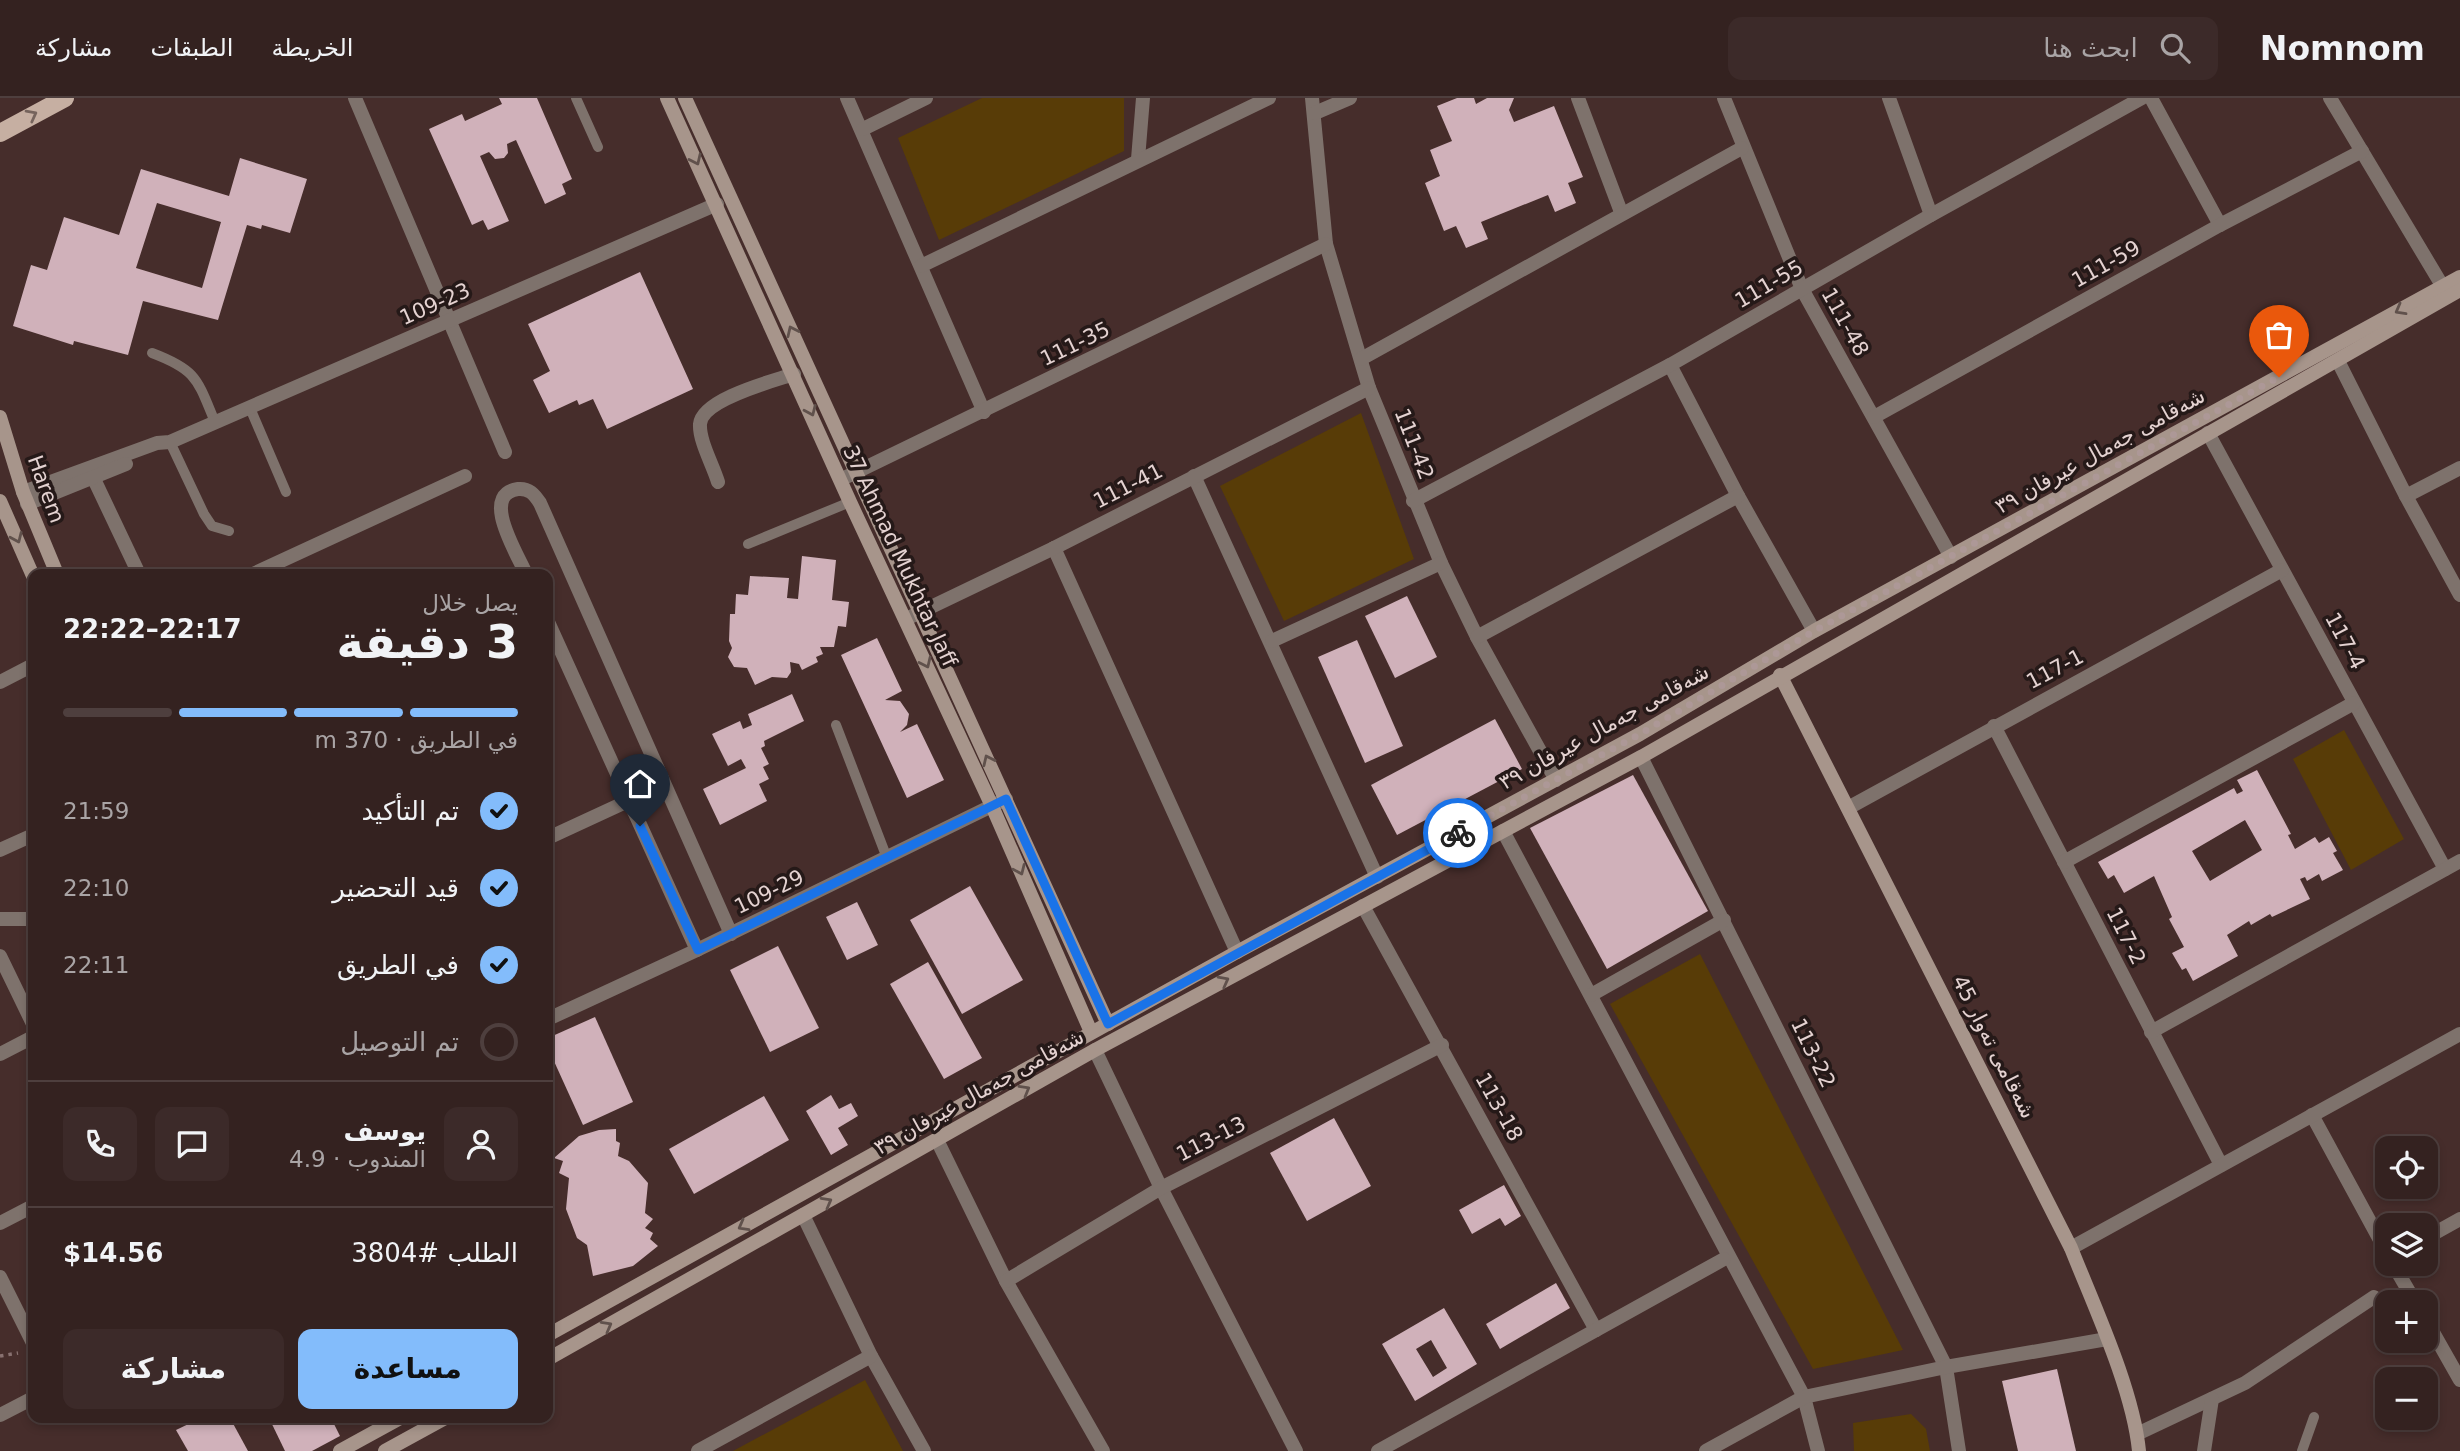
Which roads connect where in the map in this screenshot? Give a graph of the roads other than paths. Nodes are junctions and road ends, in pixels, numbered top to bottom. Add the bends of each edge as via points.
1 (65, 98) edge
2 (355, 98) edge
3 (576, 98) edge
4 (667, 98) edge
5 (685, 98) edge
6 (847, 98) edge
7 (926, 98) edge
8 (1143, 98) edge
9 (1269, 98) edge
10 (1350, 98) edge
11 (1578, 98) edge
12 (1724, 98) edge
13 (1889, 98) edge
14 (2142, 98) edge
15 (2151, 98) edge
16 (2330, 98) edge
17 (1313, 106) edge
18 (863, 129) junction
19 (0, 133) edge
20 (598, 147) dead end
21 (1742, 148) junction
22 (2361, 151) junction
23 (1138, 159) junction
24 (718, 204) junction
25 (1621, 212) junction
26 (1931, 215) junction
27 (2220, 225) junction
28 (1326, 244) junction
29 (921, 265) junction
30 (2460, 277) edge
31 (2443, 287) junction
32 (1802, 289) junction
33 (2460, 290) edge
34 (450, 320) junction
35 (152, 353) dead end
36 (1361, 359) junction
37 (2338, 361) junction
38 (1670, 365) junction
39 (794, 374) junction
40 (1369, 388) junction
41 (250, 408) junction
42 (984, 412) junction
43 (0, 417) edge
44 (1874, 417) junction
45 (215, 422) junction
46 (2208, 433) junction
47 (170, 442) junction
48 (505, 452) dead end
49 (2460, 468) edge
50 (857, 472) junction
51 (465, 476) dead end
52 (1194, 476) junction
53 (93, 477) junction
54 (842, 479) junction
55 (718, 482) dead end
56 (286, 492) dead end
57 (1738, 496) junction
58 (2406, 496) junction
59 (25, 498) junction
60 (1413, 501) junction
61 (850, 502) junction
62 (1, 506) edge
63 (229, 531) dead end
64 (748, 544) dead end
65 (1054, 548) junction
66 (1951, 557) junction
67 (1441, 563) junction
68 (30, 569) edge
69 (55, 569) edge
70 (137, 569) edge
71 (264, 569) edge
72 (524, 569) edge
73 (2282, 570) junction
74 (2460, 595) edge
75 (920, 613) junction
76 (906, 619) junction
77 (1814, 631) junction
78 (553, 633) edge
79 (1477, 637) junction
80 (1272, 641) junction
81 (28, 668) edge
82 (1780, 675) junction
83 (0, 682) edge
84 (2354, 703) junction
85 (836, 726) dead end
86 (1994, 726) junction
87 (1641, 757) junction
88 (1556, 780) junction
89 (1006, 799) junction
90 (628, 801) junction
91 (992, 806) junction
92 (1848, 808) junction
93 (1503, 831) junction
94 (553, 836) edge
95 (28, 837) edge
96 (0, 850) edge
97 (887, 858) junction
98 (2460, 861) edge
99 (2064, 862) junction
100 (2445, 869) junction
101 (1377, 877) junction
102 (1363, 906) junction
103 (0, 919) edge
104 (28, 919) edge
105 (1724, 920) junction
106 (731, 934) junction
107 (698, 950) junction
108 (1237, 952) junction
109 (0, 956) edge
110 (1591, 995) junction
111 (28, 1014) edge
112 (553, 1017) edge
113 (1108, 1024) junction
114 (1091, 1032) junction
115 (2151, 1032) junction
116 (2460, 1034) edge
117 (28, 1040) edge
118 (1441, 1045) junction
119 (1095, 1050) junction
120 (0, 1054) edge
121 (2312, 1115) junction
122 (937, 1140) junction
123 (2221, 1165) junction
124 (1161, 1188) junction
125 (28, 1209) edge
126 (803, 1215) junction
127 (2460, 1219) edge
128 (0, 1223) edge
129 (2375, 1231) edge
130 (2438, 1231) edge
131 (2071, 1248) junction
132 (1724, 1259) dead end
133 (0, 1277) edge
134 (1006, 1282) junction
135 (2374, 1297) dead end
136 (1596, 1330) junction
137 (553, 1332) edge
138 (2108, 1339) junction
139 (2438, 1341) edge
140 (28, 1342) edge
141 (553, 1356) edge
142 (872, 1356) junction
143 (1946, 1367) junction
144 (2460, 1380) edge
145 (1804, 1397) junction
146 (2212, 1399) junction
147 (28, 1401) edge
148 (0, 1415) edge
149 (2314, 1417) dead end
150 (391, 1423) edge
151 (432, 1423) edge
152 (2137, 1434) junction
153 (340, 1451) edge
154 (385, 1451) edge
155 (698, 1451) edge
156 (924, 1451) edge
157 (1103, 1451) edge
158 (1296, 1451) edge
159 (1378, 1451) edge
160 (1706, 1451) edge
161 (1818, 1451) edge
162 (1959, 1451) edge
163 (2139, 1451) edge
164 (2204, 1451) edge
165 (2302, 1451) edge

19 -> 1 main road
2 - 34 street
3 - 20 lane
4 -> 24 main road, 37 Ahmad Mukhtar Jaff
50 -> 5 main road, 37 Ahmad Mukhtar Jaff
6 - 18 street
7 - 18 street
8 - 23 street
9 - 23 street
10 - 17 street
11 - 25 street
12 - 21 street, 111-48
13 - 26 street
14 - 26 street, 111-55
15 - 27 street
16 - 22 street
17 - 28 street, 111-42
18 - 29 street
21 - 25 street
21 - 32 street, 111-48
22 - 27 street, 111-59
22 - 31 street
23 - 29 street
24 - 34 street, 109-23
24 - 39 main road, 37 Ahmad Mukhtar Jaff
25 - 36 street
26 - 32 street, 111-55
27 - 44 street, 111-59
28 - 36 street, 111-42
28 - 42 street, 111-35
29 - 42 street
30 - 31 main road, شەقامی جەمال عیرفان ٣٩
31 -> 66 main road, شەقامی جەمال عیرفان ٣٩
32 - 38 street, 111-55
32 - 44 street, 111-48
33 - 37 main road, شەقامی جەمال عیرفان ٣٩
34 - 41 street, 109-23
34 - 48 street
35 - 45 lane via 191,372
36 - 40 street, 111-42
37 - 46 main road, شەقامی جەمال عیرفان ٣٩
37 - 58 street
38 - 57 street
38 - 60 street, 111-55
39 -> 54 main road, 37 Ahmad Mukhtar Jaff
39 - 55 street via 720,401 706,411 701,430
40 - 52 street, 111-41
40 - 60 street, 111-42
41 - 45 street, 109-23
41 - 56 lane
42 - 50 street, 111-35
43 - 59 main road, Harem
44 - 66 street, 111-48
45 - 47 street, 109-23
46 - 73 street, 117-4
46 - 82 main road, شەقامی جەمال عیرفان ٣٩
47 - 53 street, 109-23 via 162,450
47 - 59 street, 109-23 via 156,443
47 - 63 lane via 204,514 212,526
49 - 58 street
50 - 54 street, 111-35
50 - 75 main road, 37 Ahmad Mukhtar Jaff
51 - 71 street
52 - 65 street, 111-41
52 - 80 street
53 - 59 street, 109-23
53 - 70 street
54 - 61 main road, 37 Ahmad Mukhtar Jaff
57 - 77 street
57 - 79 street
58 - 74 street
59 - 62 main road
59 - 69 main road, Harem
60 - 67 street, 111-42
61 - 64 lane
61 - 76 main road, 37 Ahmad Mukhtar Jaff
62 -> 68 main road
65 - 75 street, 111-41
65 - 108 street
66 - 77 main road, شەقامی جەمال عیرفان ٣٩
67 - 79 street, 111-42
67 - 80 street
72 - 106 street via 499,506 504,496 524,489 540,503
73 - 84 street, 117-4
73 - 86 street, 117-1
75 - 76 street, 111-41
89 -> 75 main road, 37 Ahmad Mukhtar Jaff
76 -> 91 main road, 37 Ahmad Mukhtar Jaff
77 - 88 main road, شەقامی جەمال عیرفان ٣٩
78 - 90 street
79 - 88 street, 111-42
80 - 101 street
81 - 83 street
82 - 87 main road, شەقامی جەمال عیرفان ٣٩
82 - 92 main road, شەقامی تەوار 45
84 - 99 street
84 - 100 street, 117-4
85 - 97 lane
86 - 92 street, 117-1
86 - 99 street, 117-2
87 - 93 main road, شەقامی جەمال عیرفان ٣٩
87 - 105 street, 113-22
88 - 101 main road, شەقامی جەمال عیرفان ٣٩
89 - 91 street, 109-29
89 - 113 main road, 37 Ahmad Mukhtar Jaff
90 - 94 street
90 - 107 street
91 - 97 street, 109-29
91 -> 114 main road, 37 Ahmad Mukhtar Jaff
92 - 131 main road, شەقامی تەوار 45
93 - 102 main road, شەقامی جەمال عیرفان ٣٩
93 - 110 street
95 - 96 street
97 - 106 street, 109-29
98 - 100 street
99 - 115 street, 117-2
100 - 115 street
101 - 108 main road, شەقامی جەمال عیرفان ٣٩
102 - 118 street, 113-18
119 -> 102 main road, شەقامی جەمال عیرفان ٣٩
103 - 104 street
105 - 110 street
105 - 143 street, 113-22
106 - 107 street, 109-29
107 - 112 street, 109-29
108 - 113 main road, شەقامی جەمال عیرفان ٣٩
109 - 111 street
110 - 145 street
113 - 114 main road, شەقامی جەمال عیرفان ٣٩
114 -> 137 main road, شەقامی جەمال عیرفان ٣٩
115 - 123 street, 117-2
116 - 121 street
117 - 120 street
118 - 124 street, 113-13
118 - 136 street, 113-18
122 -> 119 main road, شەقامی جەمال عیرفان ٣٩
119 - 124 street
121 - 123 street
121 - 129 street
126 -> 122 main road, شەقامی جەمال عیرفان ٣٩
122 - 134 street
123 - 131 street
124 - 134 street, 113-13
124 - 158 street
125 - 128 street
141 -> 126 main road, شەقامی جەمال عیرفان ٣٩
126 - 142 street
127 - 130 street
131 - 138 main road, شەقامی تەوار 45
132 - 136 street
133 - 140 street
134 - 157 street
135 - 146 street via 2245,1384
136 - 159 street
138 - 143 street
138 - 152 main road, شەقامی تەوار 45
139 - 144 street
142 - 155 street
142 - 156 street
143 - 145 street
143 - 162 street, 113-22
145 - 160 street
145 - 161 street
146 - 152 street
146 - 164 street
147 - 148 street
149 - 165 lane
150 - 153 main road
151 - 154 main road
152 - 163 main road, شەقامی تەوار 45

